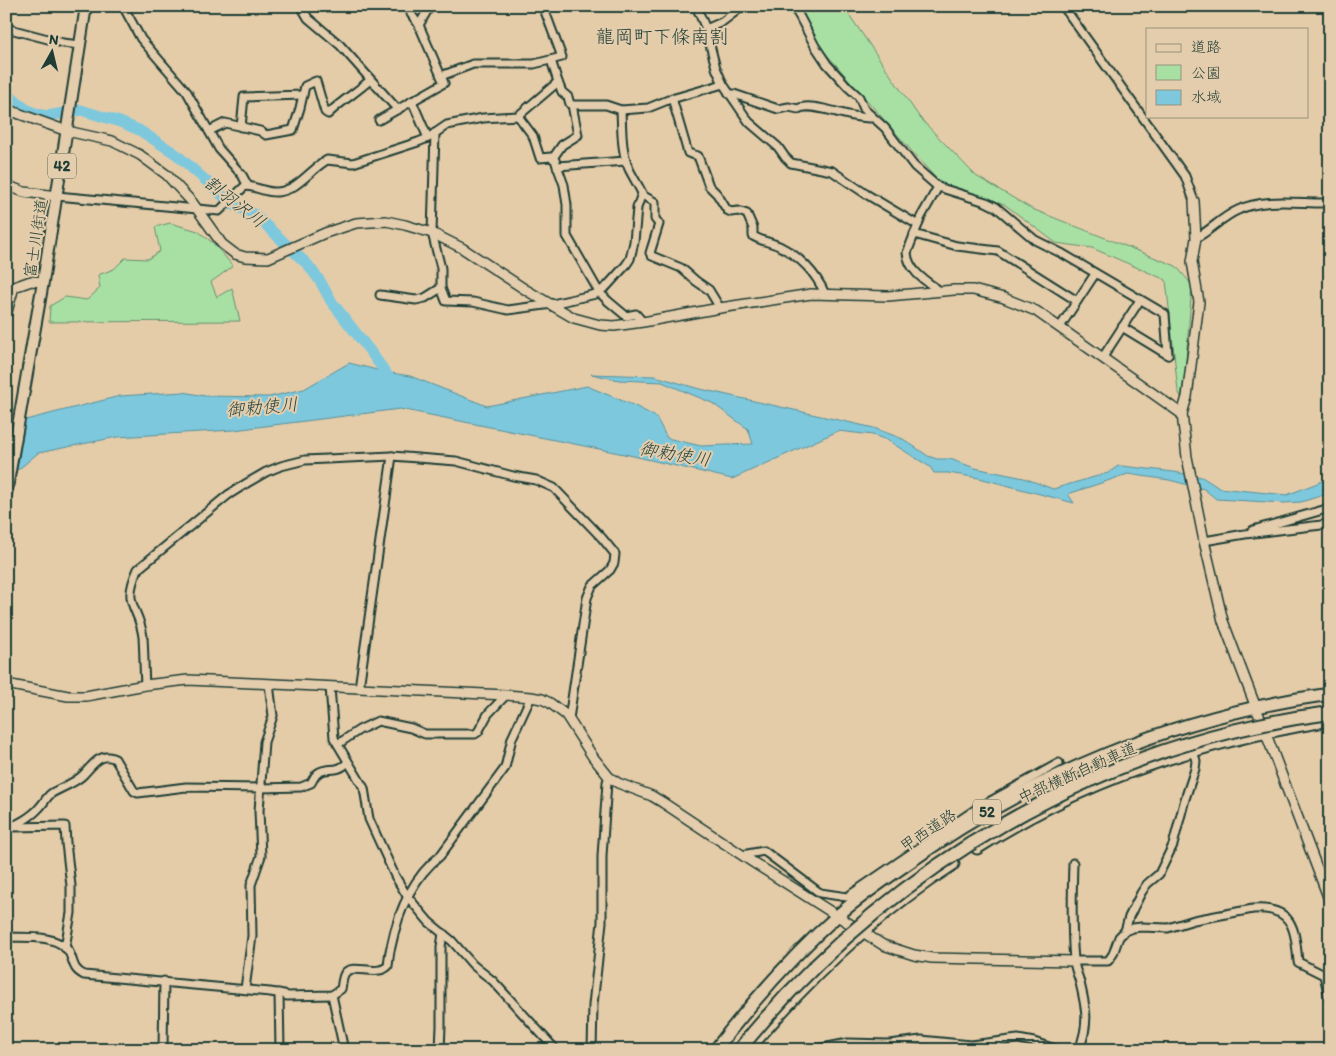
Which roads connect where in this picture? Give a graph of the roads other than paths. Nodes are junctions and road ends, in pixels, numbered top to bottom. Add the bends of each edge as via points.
1 (86, 6) edge
2 (124, 6) edge
3 (301, 6) edge
4 (430, 6) edge
5 (543, 6) edge
6 (696, 6) edge
7 (743, 6) edge
8 (794, 6) edge
9 (1063, 6) edge
10 (411, 14) dead end
11 (419, 25) junction
12 (6, 28) edge
13 (706, 29) junction
14 (80, 45) junction
15 (551, 60) junction
16 (441, 76) junction
17 (370, 80) junction
18 (558, 82) junction
19 (723, 84) junction
20 (729, 94) junction
21 (303, 95) junction
22 (672, 98) junction
23 (412, 102) junction
24 (572, 105) junction
25 (6, 109) edge
26 (398, 110) junction
27 (621, 110) junction
28 (518, 116) junction
29 (873, 118) junction
30 (379, 120) dead end
31 (241, 127) junction
32 (67, 131) junction
33 (209, 131) junction
34 (435, 133) junction
35 (428, 138) junction
36 (553, 158) junction
37 (626, 161) junction
38 (557, 166) junction
39 (6, 185) edge
40 (248, 186) junction
41 (938, 186) junction
42 (642, 195) junction
43 (57, 196) junction
44 (1194, 201) joint
45 (1330, 203) edge
46 (197, 209) junction
47 (918, 225) junction
48 (432, 233) junction
49 (914, 234) junction
50 (1196, 238) junction
51 (1095, 274) junction
52 (43, 282) junction
53 (441, 288) junction
54 (940, 291) junction
55 (599, 292) junction
56 (824, 294) junction
57 (380, 295) dead end
58 (1140, 300) junction
59 (1076, 301) junction
60 (552, 304) junction
61 (720, 308) junction
62 (6, 315) edge
63 (643, 322) junction
64 (1060, 327) junction
65 (1122, 327) junction
66 (1102, 357) junction
67 (1182, 414) junction
68 (392, 456) junction
69 (6, 494) edge
70 (1330, 508) edge
71 (1330, 524) edge
72 (1245, 534) junction
73 (1203, 538) junction
74 (6, 684) edge
75 (269, 684) junction
76 (145, 685) junction
77 (330, 687) junction
78 (359, 688) junction
79 (1330, 694) edge
80 (506, 695) junction
81 (531, 696) junction
82 (1255, 707) junction
83 (1330, 713) edge
84 (569, 719) junction
85 (1330, 720) edge
86 (1264, 732) junction
87 (338, 744) junction
88 (1193, 750) junction
89 (348, 762) junction
90 (1059, 762) dead end
91 (609, 777) junction
92 (261, 788) junction
93 (9, 827) edge
94 (742, 855) junction
95 (1073, 863) dead end
96 (407, 896) junction
97 (1330, 902) edge
98 (838, 915) junction
99 (1125, 931) junction
100 (863, 932) junction
101 (443, 933) junction
102 (6, 937) edge
103 (66, 948) junction
104 (1074, 961) junction
105 (164, 981) junction
106 (245, 989) junction
107 (279, 993) junction
108 (332, 995) junction
109 (1330, 1002) edge
110 (889, 1047) edge
111 (163, 1050) edge
112 (280, 1050) edge
113 (344, 1050) edge
114 (440, 1050) edge
115 (556, 1050) edge
116 (592, 1050) edge
117 (715, 1050) edge
118 (739, 1050) edge
119 (748, 1050) edge
120 (812, 1050) edge
121 (1058, 1050) edge
122 (1079, 1050) edge

1 - 14 main road, 富士川街道 / 42
2 - 33 street via 141,39 187,92
3 - 17 street via 308,18 340,45
4 - 11 street
5 - 15 street via 562,57
6 - 13 street
7 - 13 street via 722,22
8 - 29 street via 826,64 859,97
9 - 44 street via 1185,176
10 - 11 street
11 - 16 street
12 - 14 street
13 - 19 street
14 - 32 main road, 富士川街道 / 42
15 - 16 street via 534,64 473,64
15 - 18 street
16 - 23 street via 444,83
17 - 21 street via 328,114 316,81 305,86
17 - 26 street
18 - 24 street
18 - 28 street
19 - 20 street
19 - 22 street
20 - 29 street via 778,109 798,109 801,106
20 - 47 street via 749,122 791,162 832,171
21 - 31 street via 244,97
21 - 31 street via 292,130 266,135
22 - 27 street via 648,108
22 - 56 street via 688,152 698,156 709,186 727,210 747,214 753,236 777,245 806,264
23 - 26 street
23 - 35 street
24 - 27 street via 606,104
24 - 36 street via 578,135 562,145
25 - 32 street
26 - 30 street
27 - 37 street
28 - 34 street via 461,122 447,125
28 - 36 street via 533,136 540,158
29 - 41 street via 885,128 914,166
31 - 33 street via 225,123
32 - 43 main road, 富士川街道 / 42
32 - 46 street via 112,141 140,155 167,175
33 - 40 street
34 - 35 street
34 - 48 street
35 - 40 street via 353,163 327,160 281,192
36 - 38 street
37 - 38 street
37 - 42 street
38 - 55 street via 567,205 567,236
39 - 43 street via 24,192
40 - 46 street via 219,211
41 - 47 street
41 - 51 street via 996,207 1035,240
42 - 55 street via 630,258 608,286
42 - 61 street via 655,202 655,219 659,224 650,253 652,256 681,268 709,290
43 - 46 street
43 - 52 main road, 富士川街道 / 42
44 - 50 street
45 - 50 street via 1260,203 1248,206
46 - 48 street via 222,244 235,254 252,258 268,258 356,223 386,222
47 - 49 street
48 - 53 street
48 - 60 street
49 - 54 street via 907,253 910,263 919,276
49 - 59 street via 957,246 998,251
50 - 67 street via 1192,262 1199,302
51 - 58 street
51 - 59 street
52 - 62 street via 14,287
52 - 69 main road, 富士川街道 / 42
53 - 57 street via 416,300
53 - 60 street via 446,301 473,302 508,310
54 - 56 street via 888,296
54 - 64 street via 973,290 999,296 1036,311
55 - 60 street
55 - 63 street via 620,312 626,316 636,314
56 - 61 street via 790,296
58 - 65 street
58 - 65 street via 1165,314 1168,355
59 - 64 street
60 - 63 street via 574,318 600,325
61 - 63 street
64 - 66 street
65 - 66 street
66 - 67 street
67 - 73 street
68 - 76 street via 305,460 274,469 228,496 138,570 130,595 140,625
68 - 78 street
68 - 84 street via 456,461 546,484 560,494 614,554 610,570 592,586 587,598
70 - 72 street
71 - 72 street
72 - 73 street
73 - 82 street via 1223,621
74 - 76 street via 68,696 104,694
75 - 76 street via 188,680
75 - 77 street
75 - 92 street via 273,716 264,742
77 - 78 street
77 - 87 street
78 - 80 street
79 - 82 highway, 甲西道路 / 52
80 - 81 street
80 - 87 street via 475,734 426,734 378,721
81 - 84 street via 560,709
81 - 96 street via 512,738 505,768
82 - 86 street
82 - 98 highway, 甲西道路 / 52 via 1196,722 1112,751 1018,795 927,849
83 - 118 highway, 中部横断自動車道, bridge via 1234,731 1156,755 1081,785 1005,823 935,866 871,915 810,970
84 - 91 street
85 - 86 highway, 52
86 - 88 highway, 52
86 - 97 street
87 - 89 street
88 - 99 street via 1195,769 1174,846 1159,874 1141,893
88 - 100 highway, 52 via 1114,778 1020,822 941,871
89 - 92 street via 341,768 319,772 306,786
89 - 96 street via 364,788 369,818
90 - 94 street via 976,809 847,896 820,892 764,851
91 - 94 street via 652,796
91 - 116 street
92 - 93 street via 186,787 138,793 115,759 106,757 97,761 83,776 50,794 38,809
92 - 106 street via 261,856 251,885 252,936
93 - 103 street via 65,826 72,886
94 - 98 street
95 - 104 street
96 - 101 street
96 - 108 street via 392,941 388,966 380,970 347,971 341,989
98 - 100 street
98 - 117 highway, 甲西道路 / 52 via 780,972
99 - 104 street via 1108,961
99 - 109 street via 1140,927 1168,928 1253,909 1274,911 1289,918 1296,933 1298,962 1324,975
100 - 104 street via 882,945 932,958
100 - 119 highway, 52 via 808,983
101 - 114 street via 440,947
101 - 115 street via 499,987
102 - 103 street via 49,939
103 - 105 street via 78,972 84,975
104 - 122 street via 1087,1013 1087,1025
105 - 106 street
105 - 111 street
106 - 107 street
107 - 108 street via 288,996
107 - 112 street
108 - 113 street
110 - 120 street via 848,1043
110 - 121 street via 921,1040 971,1045 1018,1039

